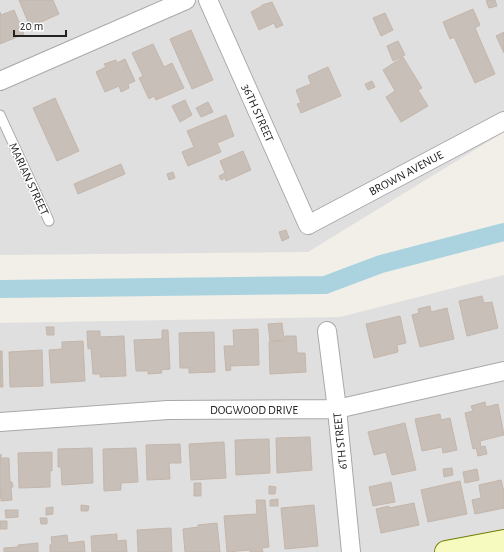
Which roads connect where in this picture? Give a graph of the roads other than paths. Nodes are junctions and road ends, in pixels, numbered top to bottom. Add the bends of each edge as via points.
1 (186, 0) edge
2 (208, 0) edge
3 (0, 82) edge
4 (0, 115) edge
5 (504, 121) edge
6 (49, 221) dead end
7 (308, 225) joint
8 (327, 331) dead end
9 (504, 371) edge
10 (337, 409) junction
11 (0, 422) edge
12 (504, 541) edge
13 (351, 552) edge
14 (446, 552) edge

1 - 3 street
2 - 7 street, 36TH STREET
4 - 6 lane, MARIAN STREET
5 - 7 street, BROWN AVENUE
8 - 10 street, 6TH STREET
9 - 10 street, DOGWOOD DRIVE
10 - 11 street, DOGWOOD DRIVE via 168,410
10 - 13 street, 6TH STREET
12 - 14 street

